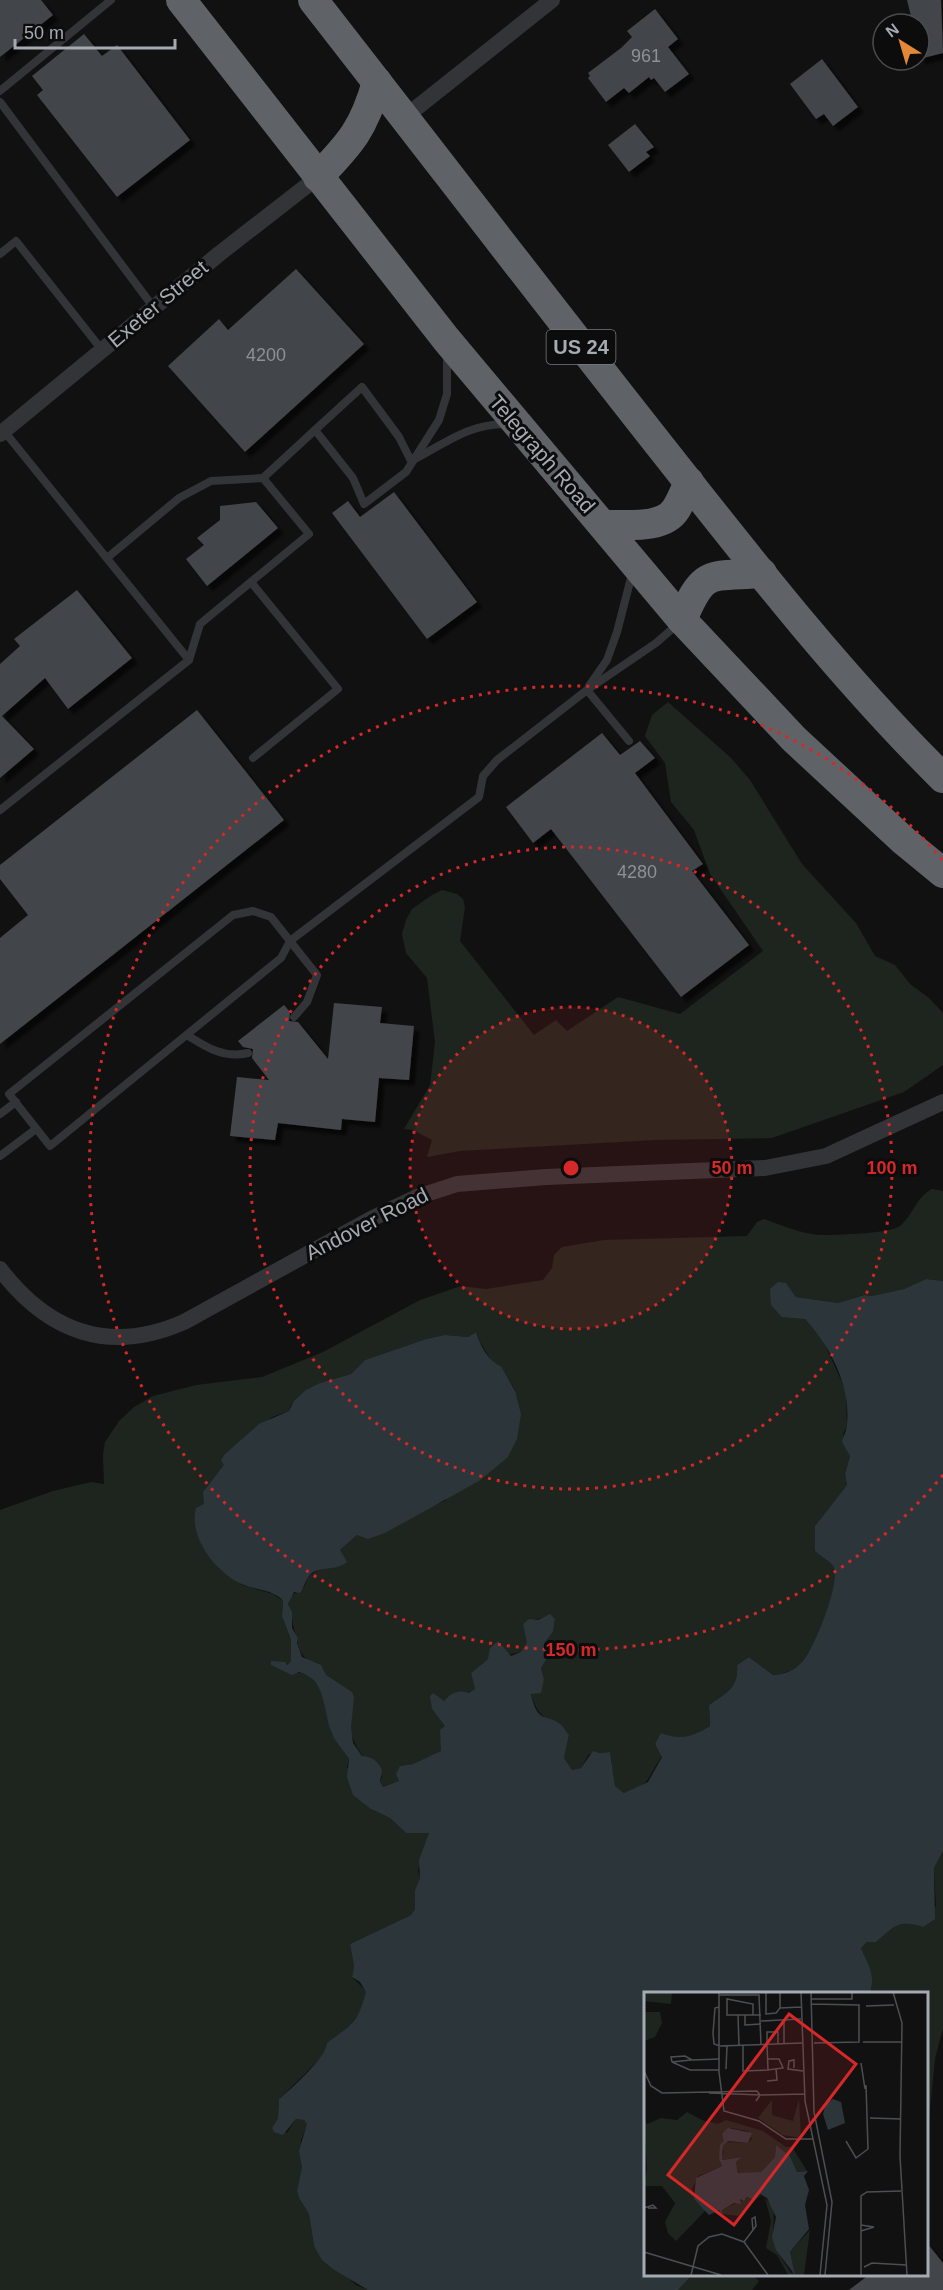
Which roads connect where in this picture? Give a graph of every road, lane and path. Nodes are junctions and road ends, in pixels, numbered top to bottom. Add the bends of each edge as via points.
1 (111, 0) edge
2 (181, 0) edge
3 (313, 0) edge
4 (552, 0) edge
5 (377, 82) junction
6 (0, 91) edge
7 (0, 102) edge
8 (405, 117) junction
9 (318, 177) junction
10 (0, 254) edge
11 (154, 308) junction
12 (446, 339) junction
13 (102, 350) junction
14 (514, 424) junction
15 (3, 427) edge
16 (315, 430) junction
17 (411, 461) junction
18 (263, 478) junction
19 (689, 483) junction
20 (603, 525) junction
21 (107, 558) junction
22 (634, 564) junction
23 (762, 573) junction
24 (251, 582) junction
25 (682, 620) junction
26 (189, 660) junction
27 (587, 690) junction
28 (629, 741) dead end
29 (253, 758) dead end
30 (943, 778) edge
31 (0, 810) edge
32 (943, 873) edge
33 (290, 941) junction
34 (294, 1017) dead end
35 (187, 1035) junction
36 (248, 1053) dead end
37 (16, 1102) junction
38 (943, 1102) edge
39 (0, 1114) edge
40 (36, 1129) junction
41 (0, 1156) edge
42 (0, 1269) edge

1 - 6 lane
2 - 9 highway, Telegraph Road
3 - 5 highway, US 24
4 - 8 street
5 - 8 highway, US 24
5 - 9 highway via 362,125
7 - 11 lane
8 - 19 highway, US 24
9 - 11 street, Exeter Street
9 - 12 highway, Telegraph Road
10 - 13 lane via 16,241
11 - 13 street, Exeter Street
12 - 14 highway, Telegraph Road
12 - 17 lane via 447,394 439,420
13 - 15 street, Exeter Street
14 - 17 lane via 486,424 455,434
14 - 20 highway, Telegraph Road
15 - 21 lane
16 - 17 lane via 362,387 399,437
16 - 17 lane via 353,478 364,504 406,472
16 - 18 lane
18 - 21 lane via 211,481 179,498
18 - 24 lane via 309,534
19 - 20 highway via 675,511 666,518 655,523
19 - 23 highway, US 24
20 - 22 highway, Telegraph Road
21 - 26 lane
22 - 25 highway, Telegraph Road
22 - 27 lane via 607,660
23 - 25 highway via 703,581
23 - 30 highway, US 24 via 846,677
24 - 26 lane via 200,624
24 - 29 lane via 338,689
25 - 27 lane via 656,643
25 - 32 highway, Telegraph Road via 794,739
26 - 31 lane
27 - 28 lane
27 - 33 lane via 497,760 483,776 479,796
33 - 34 lane via 317,975 307,1002
33 - 35 lane via 281,958
33 - 37 lane via 271,917 253,911 233,915 9,1094
35 - 36 lane via 219,1052
35 - 40 lane via 50,1146
37 - 39 lane
37 - 40 lane
38 - 42 street, Andover Road via 826,1156 797,1164 457,1184 417,1197 371,1219 184,1322 163,1332 137,1337 91,1335 52,1320 20,1294
40 - 41 lane

